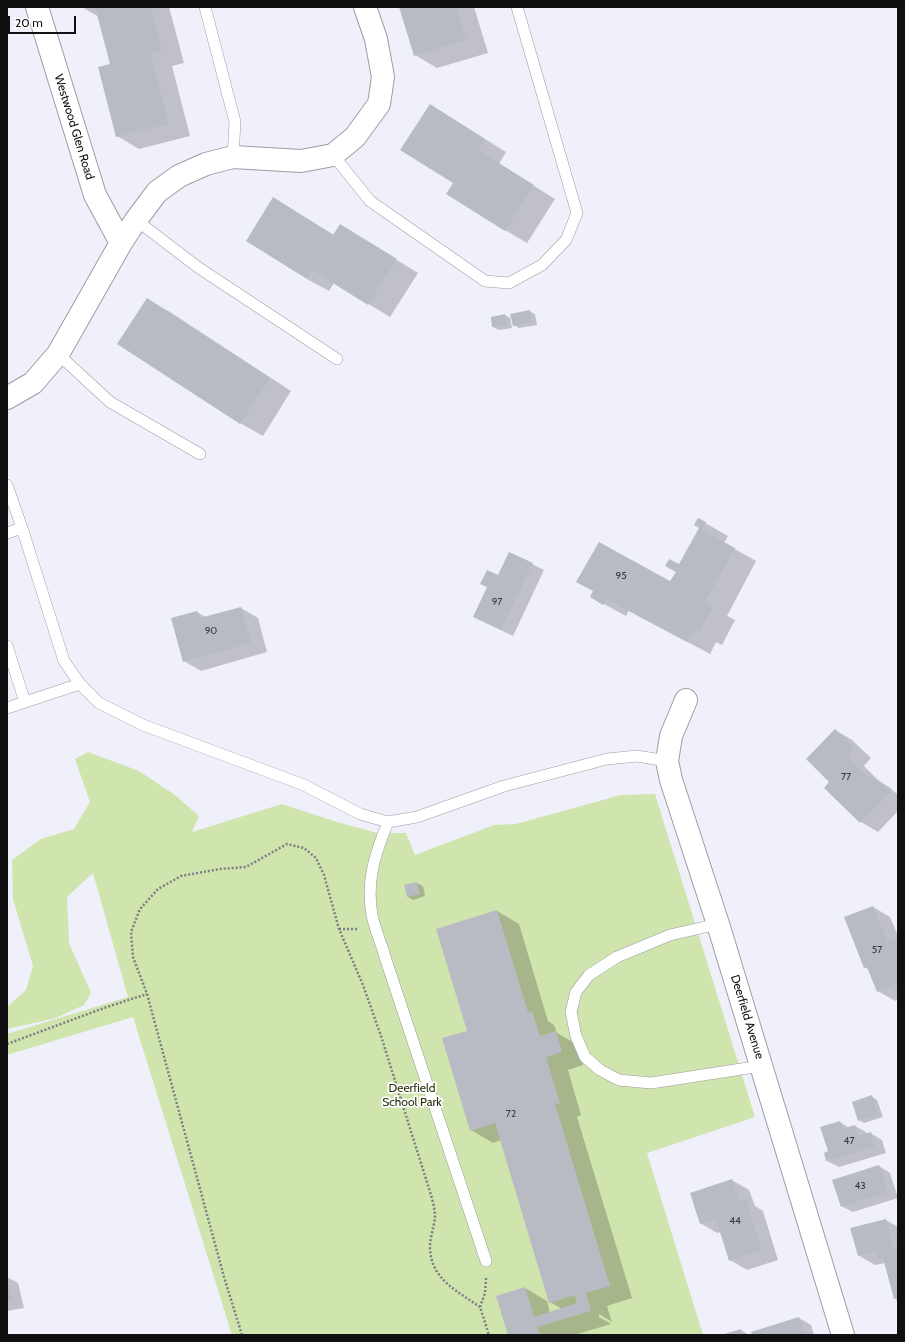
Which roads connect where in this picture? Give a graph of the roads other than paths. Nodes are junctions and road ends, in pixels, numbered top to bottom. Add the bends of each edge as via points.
1 (37, 7) edge
2 (205, 7) edge
3 (365, 7) edge
4 (517, 7) edge
5 (333, 154) junction
6 (233, 157) junction
7 (136, 220) junction
8 (121, 243) junction
9 (58, 354) junction
10 (337, 359) dead end
11 (7, 398) edge
12 (200, 454) dead end
13 (7, 485) edge
14 (22, 528) junction
15 (7, 533) edge
16 (7, 646) edge
17 (80, 684) junction
18 (686, 700) dead end
19 (25, 702) junction
20 (7, 708) edge
21 (667, 761) junction
22 (388, 822) junction
23 (718, 924) junction
24 (761, 1066) junction
25 (486, 1260) road end
26 (843, 1335) edge

1 - 8 street, Westwood Glen Road via 94,195
2 - 6 lane via 235,122
3 - 5 street via 376,39 383,77 379,104 355,137
4 - 5 lane via 577,213 566,240 542,265 509,283 485,281 370,201
5 - 6 street via 301,161
6 - 7 street via 206,164 179,176 157,192
7 - 8 street
7 - 10 lane via 199,268
8 - 9 street
9 - 11 street via 33,383
9 - 12 lane via 110,402
13 - 14 lane
14 - 15 lane
14 - 17 lane via 64,661
16 - 19 lane
17 - 19 lane
17 - 22 lane via 99,703 143,725 304,785 360,814
18 - 21 street, Deerfield Avenue via 671,736
19 - 20 lane
21 - 22 lane via 637,756 607,759 504,786 417,817
21 - 23 street, Deerfield Avenue
22 - 25 lane via 376,854 370,886 372,915
23 - 24 street, Deerfield Avenue
23 - 24 lane via 670,935 617,957 589,975 576,992 572,1012 576,1036 585,1056 600,1070 619,1080 651,1083
24 - 26 street, Deerfield Avenue

